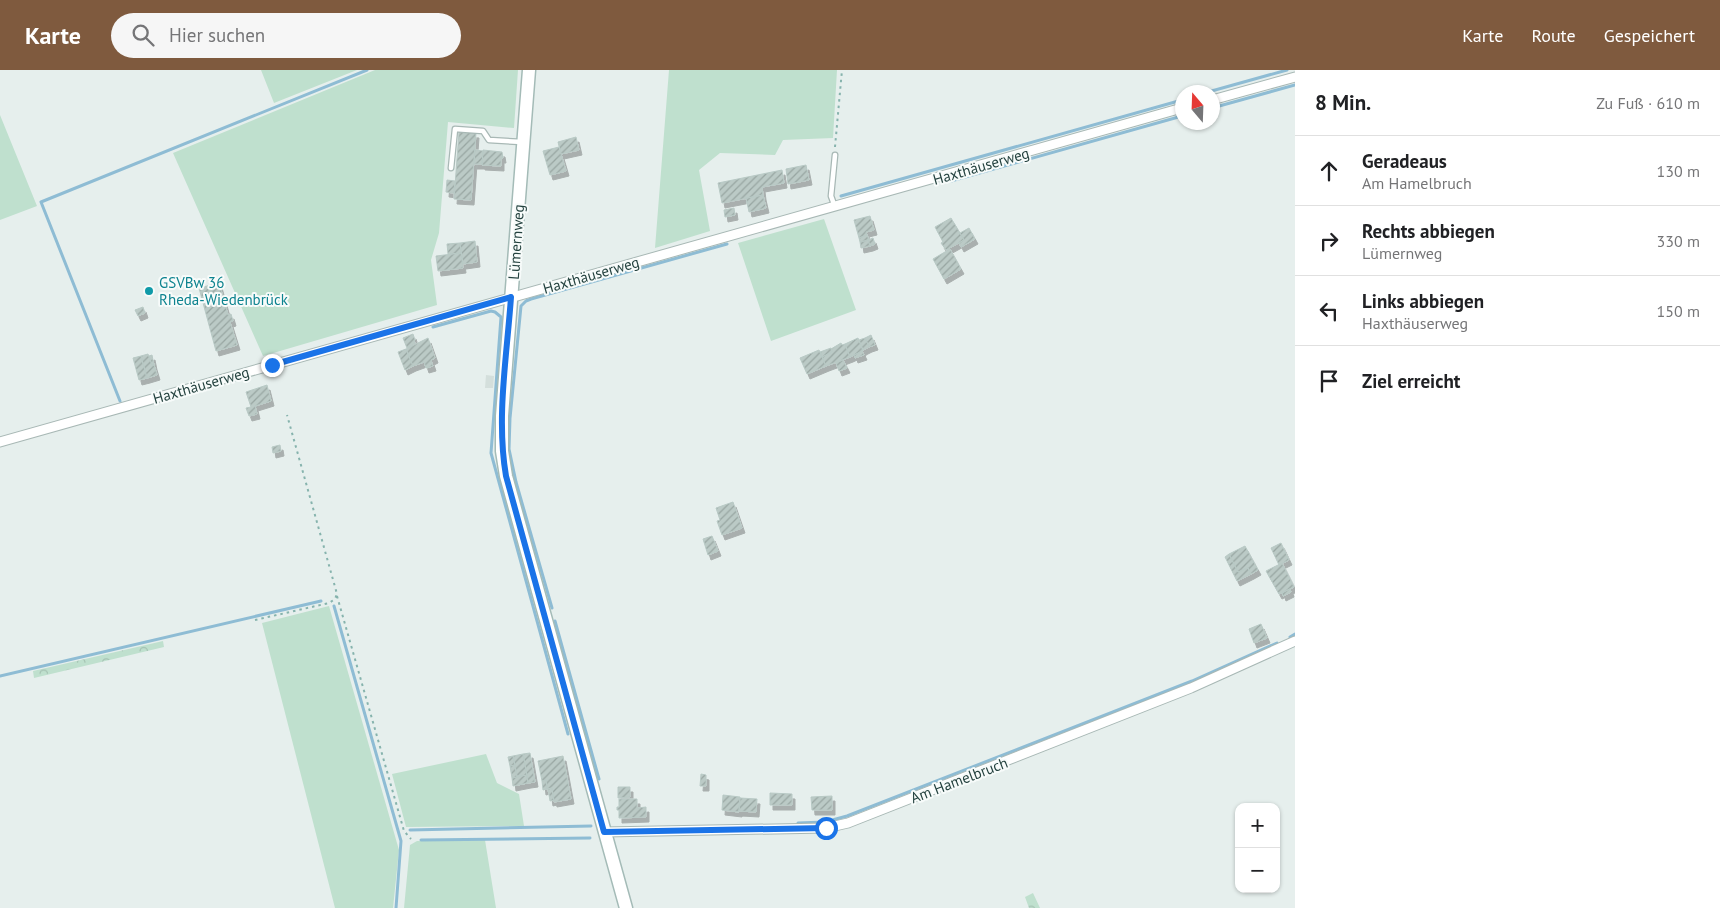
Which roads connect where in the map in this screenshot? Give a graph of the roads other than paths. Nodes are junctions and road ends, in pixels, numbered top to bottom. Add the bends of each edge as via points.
1 (529, 70) edge
2 (1295, 77) edge
3 (1220, 98) edge
4 (1175, 110) edge
5 (523, 142) junction
6 (835, 155) road end
7 (451, 168) dead end
8 (834, 207) junction
9 (511, 297) junction
10 (0, 442) edge
11 (1295, 641) edge
12 (604, 832) junction
13 (626, 908) edge

1 - 5 street, Lümernweg
2 - 3 street
4 - 8 street, Haxthäuserweg
5 - 7 lane via 489,140 483,131 455,129
5 - 9 street, Lümernweg
6 - 8 lane via 831,196
8 - 9 street, Haxthäuserweg
9 - 10 street, Haxthäuserweg
9 - 12 street, Lümernweg via 502,416 506,476
11 - 12 street, Am Hamelbruch via 1190,688 848,823 826,828
12 - 13 street, Lümernweg

